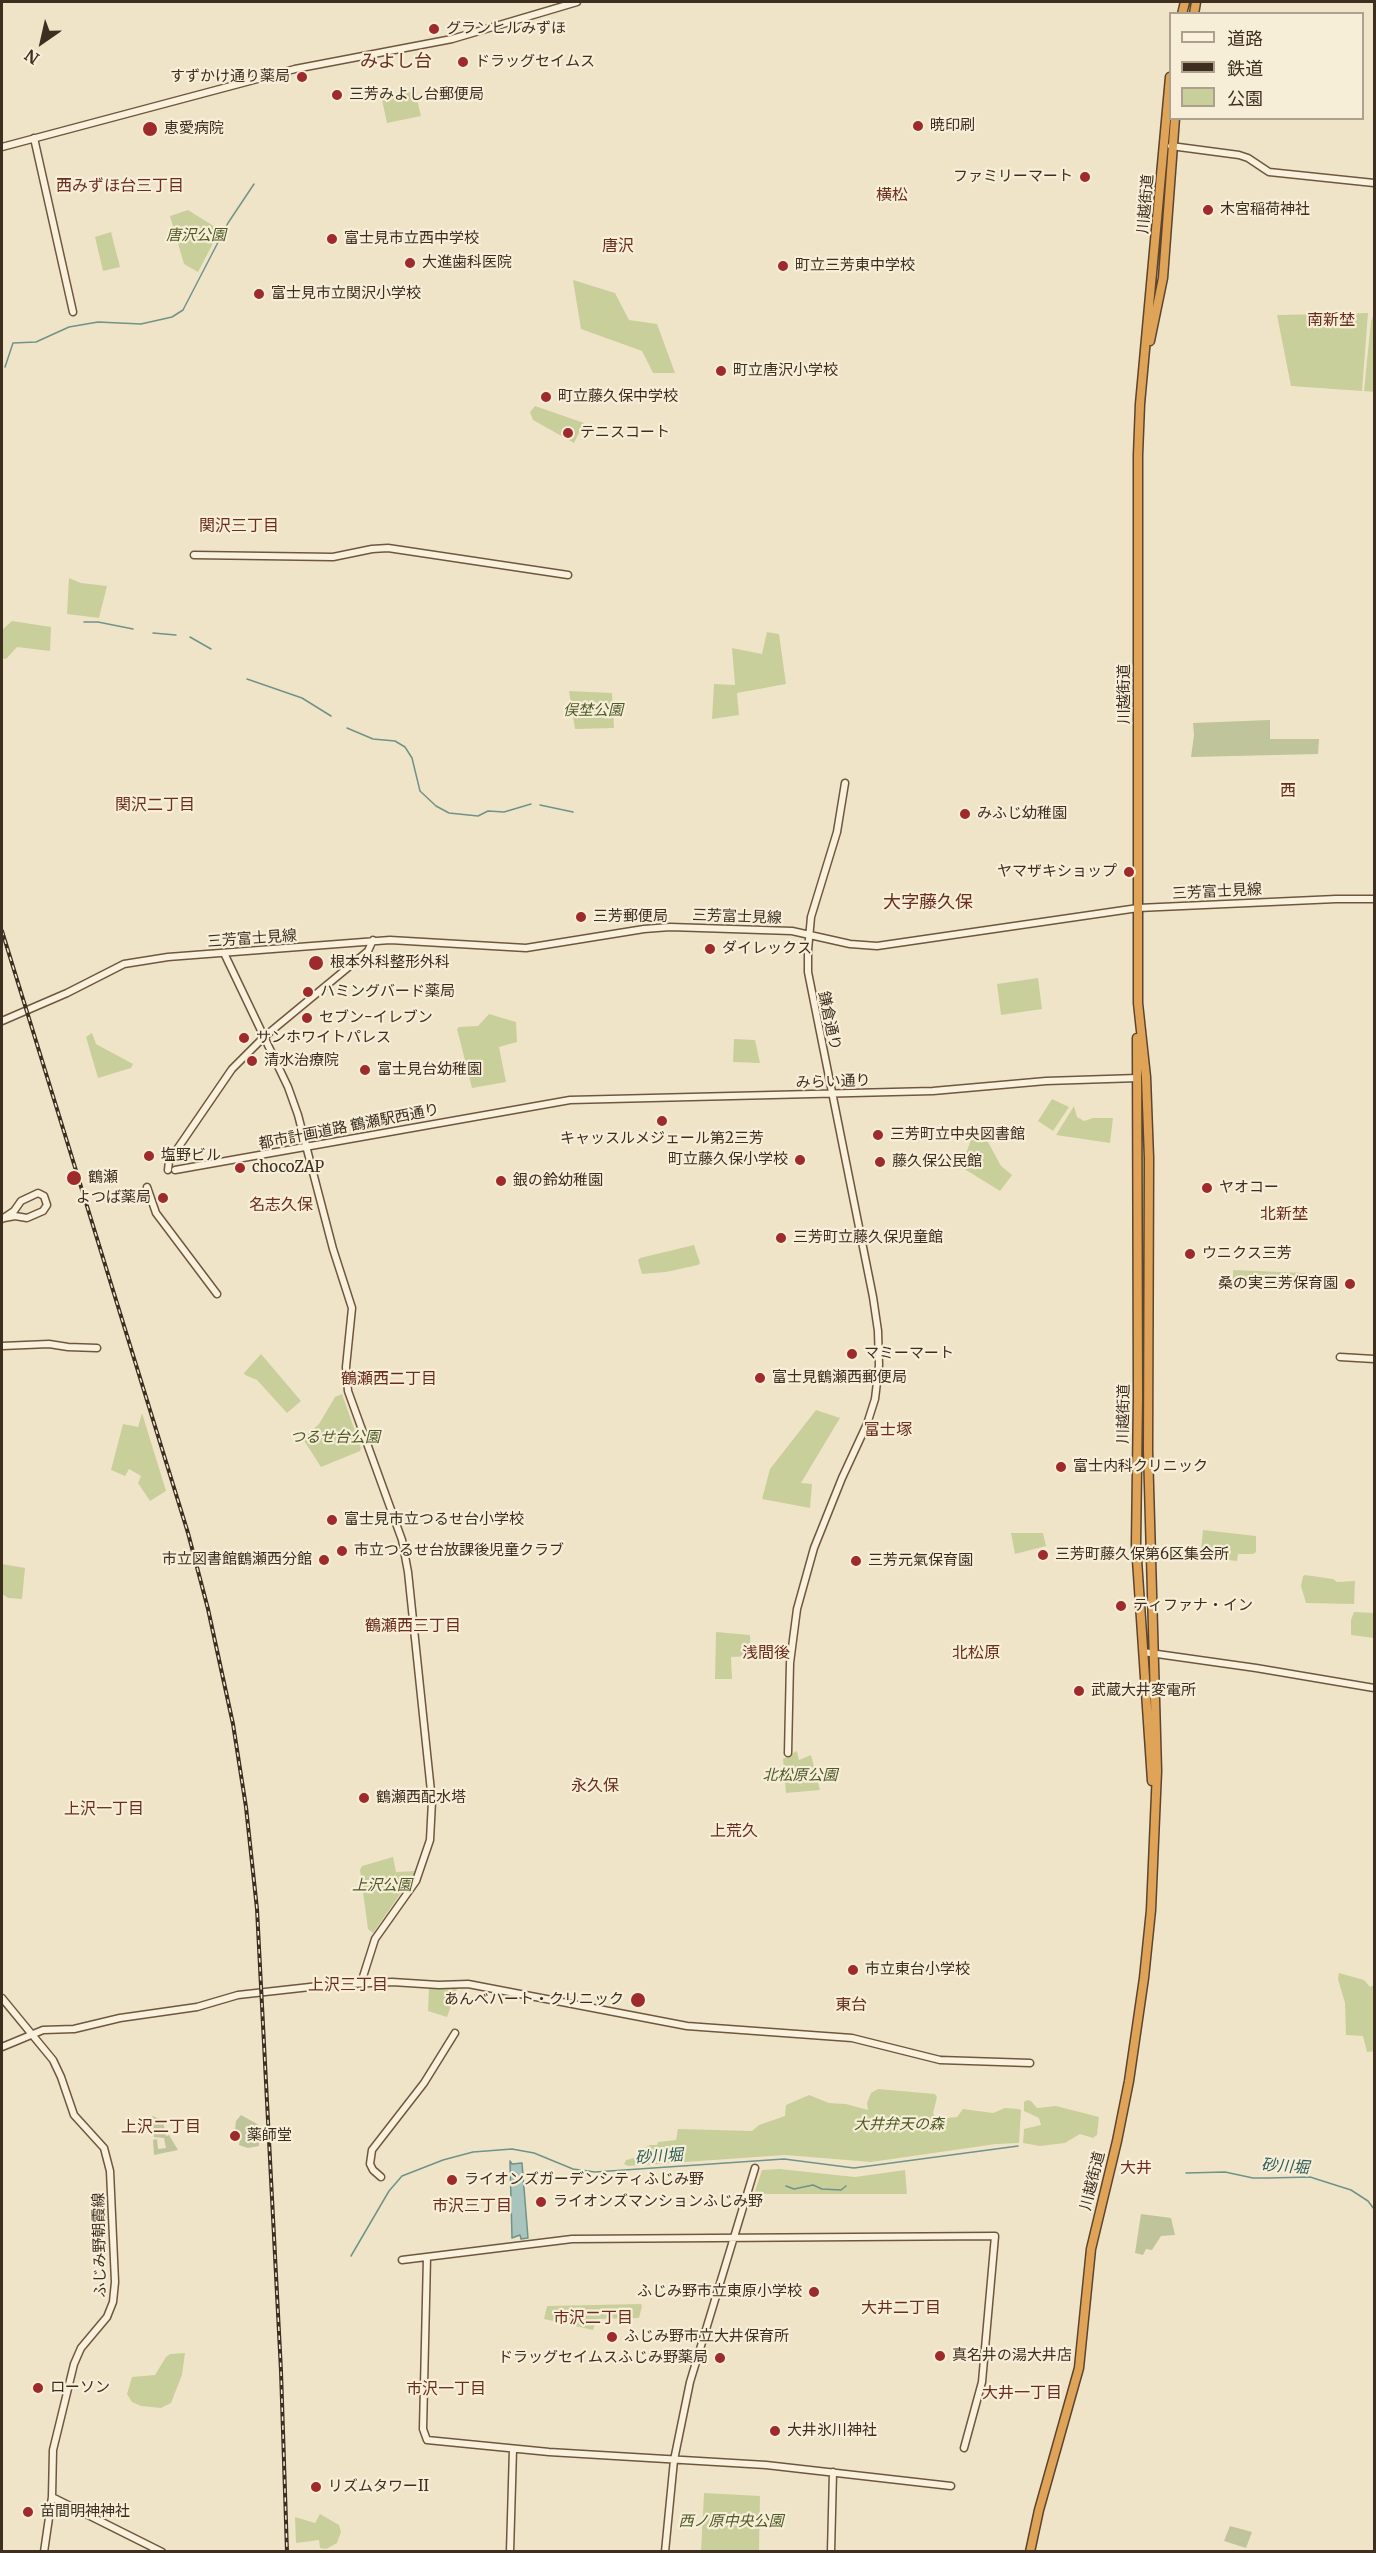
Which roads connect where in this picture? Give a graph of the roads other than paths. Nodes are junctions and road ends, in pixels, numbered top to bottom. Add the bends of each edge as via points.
1 (577, 2) edge
2 (1169, 120) edge
3 (1175, 120) edge
4 (34, 138) junction
5 (1169, 146) junction
6 (2, 147) edge
7 (1374, 183) edge
8 (73, 312) dead end
9 (194, 555) dead end
10 (568, 575) dead end
11 (846, 783) dead end
12 (1374, 899) edge
13 (1138, 908) junction
14 (808, 934) junction
15 (373, 940) junction
16 (224, 953) junction
17 (1139, 1017) junction
18 (2, 1021) edge
19 (264, 1037) junction
20 (1138, 1078) junction
21 (832, 1094) junction
22 (529, 1106) joint
23 (306, 1148) junction
24 (147, 1187) dead end
25 (3, 1219) edge
26 (217, 1294) dead end
27 (2, 1346) edge
28 (97, 1348) dead end
29 (1340, 1357) dead end
30 (1374, 1359) edge
31 (1143, 1652) junction
32 (1154, 1654) junction
33 (1374, 1688) edge
34 (788, 1752) dead end
35 (1155, 1811) junction
36 (361, 1983) junction
37 (2, 1998) edge
38 (455, 2033) dead end
39 (32, 2035) junction
40 (2, 2047) edge
41 (1030, 2063) dead end
42 (755, 2168) dead end
43 (381, 2177) dead end
44 (734, 2237) junction
45 (427, 2257) junction
46 (402, 2260) dead end
47 (964, 2448) dead end
48 (513, 2449) junction
49 (674, 2460) junction
50 (832, 2472) junction
51 (951, 2486) dead end
52 (52, 2497) junction
53 (44, 2552) edge
54 (162, 2552) edge
55 (510, 2552) edge
56 (666, 2552) edge
57 (831, 2552) edge
58 (1030, 2552) edge

1 - 4 street via 452,39 295,69
2 - 5 highway, 川越街道
3 - 5 highway, 川越街道
4 - 6 street
4 - 8 street
5 - 7 street via 1239,155 1269,172
5 - 13 highway, 川越街道 via 1163,278 1143,370 1138,456
9 - 10 street via 333,557 388,548
11 - 14 street, 鎌倉通り via 840,822
12 - 13 street, 三芳富士見線
13 - 14 street, 三芳富士見線 via 878,946
13 - 17 highway, 川越街道
14 - 15 street, 三芳富士見線 via 786,930 658,928 526,948
14 - 21 street, 鎌倉通り via 810,986
15 - 16 street, 三芳富士見線
15 - 19 street via 368,951
16 - 18 street, 三芳富士見線 via 129,962
16 - 19 street
17 - 20 highway, 川越街道
17 - 32 highway, 川越街道 via 1149,1158 1148,1450
19 - 23 street via 288,1087
19 - 23 street, 都市計画道路 鶴瀬駅西通り via 219,1085 169,1161 171,1170
20 - 21 street, みらい通り
20 - 31 highway, 川越街道 via 1136,1545
21 - 22 street, みらい通り via 607,1097
21 - 34 street, 鎌倉通り via 876,1316 879,1372 867,1424 814,1548 797,1605 790,1652
22 - 23 street, 都市計画道路 鶴瀬駅西通り
23 - 36 street via 352,1308 346,1367 348,1391 407,1560 432,1801 426,1858 416,1881 375,1939
24 - 26 street via 156,1214
25 - 25 street via 21,1201 37,1193 44,1196 47,1207 43,1211 27,1218
27 - 28 street
29 - 30 street
31 - 32 street
31 - 35 highway, 川越街道
32 - 33 street
32 - 35 highway, 川越街道
35 - 58 highway, 川越街道 via 1149,1940 1129,2081 1091,2249 1079,2367
36 - 39 street via 238,1995 190,2008 74,2029 43,2030
36 - 41 street via 468,1984 678,2025 844,2037 940,2060
37 - 39 street, ふじみ野朝霞線
38 - 43 street via 424,2083 370,2153 371,2167
39 - 40 street
39 - 52 street, ふじみ野朝霞線 via 57,2068 74,2115 106,2153 111,2183 113,2302 74,2364 53,2451
42 - 44 street
44 - 45 street via 572,2239
44 - 47 street via 995,2236 982,2382
44 - 49 street via 695,2364
45 - 46 street
45 - 48 street via 424,2437 442,2443
48 - 49 street
48 - 55 street
49 - 50 street
49 - 56 street
50 - 51 street
50 - 57 street
52 - 53 street, ふじみ野朝霞線
52 - 54 street

